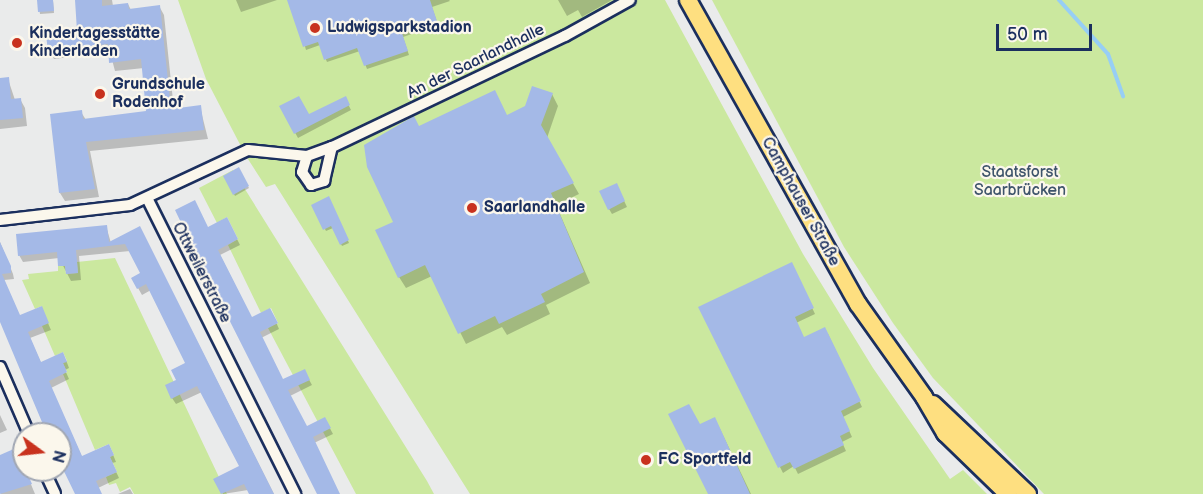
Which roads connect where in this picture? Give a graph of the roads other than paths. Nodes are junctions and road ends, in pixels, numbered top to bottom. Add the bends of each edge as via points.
1 (630, 0) edge
2 (688, 0) edge
3 (333, 147) junction
4 (307, 156) junction
5 (148, 200) junction
6 (0, 220) edge
7 (0, 367) edge
8 (924, 397) junction
9 (24, 422) edge
10 (295, 494) edge
11 (1008, 494) edge
12 (1028, 494) edge

1 - 3 street, An der Saarlandhalle via 565,36
2 - 8 main road, Camphauser Straße via 836,269
3 - 4 street, An der Saarlandhalle
3 - 4 street via 324,181 311,185 302,172
4 - 5 street, An der Saarlandhalle via 248,150
5 - 6 street
5 - 10 street, Ottweilerstraße
7 - 9 street
8 - 11 main road, Camphauser Straße via 945,434
8 - 12 main road, Camphauser Straße

